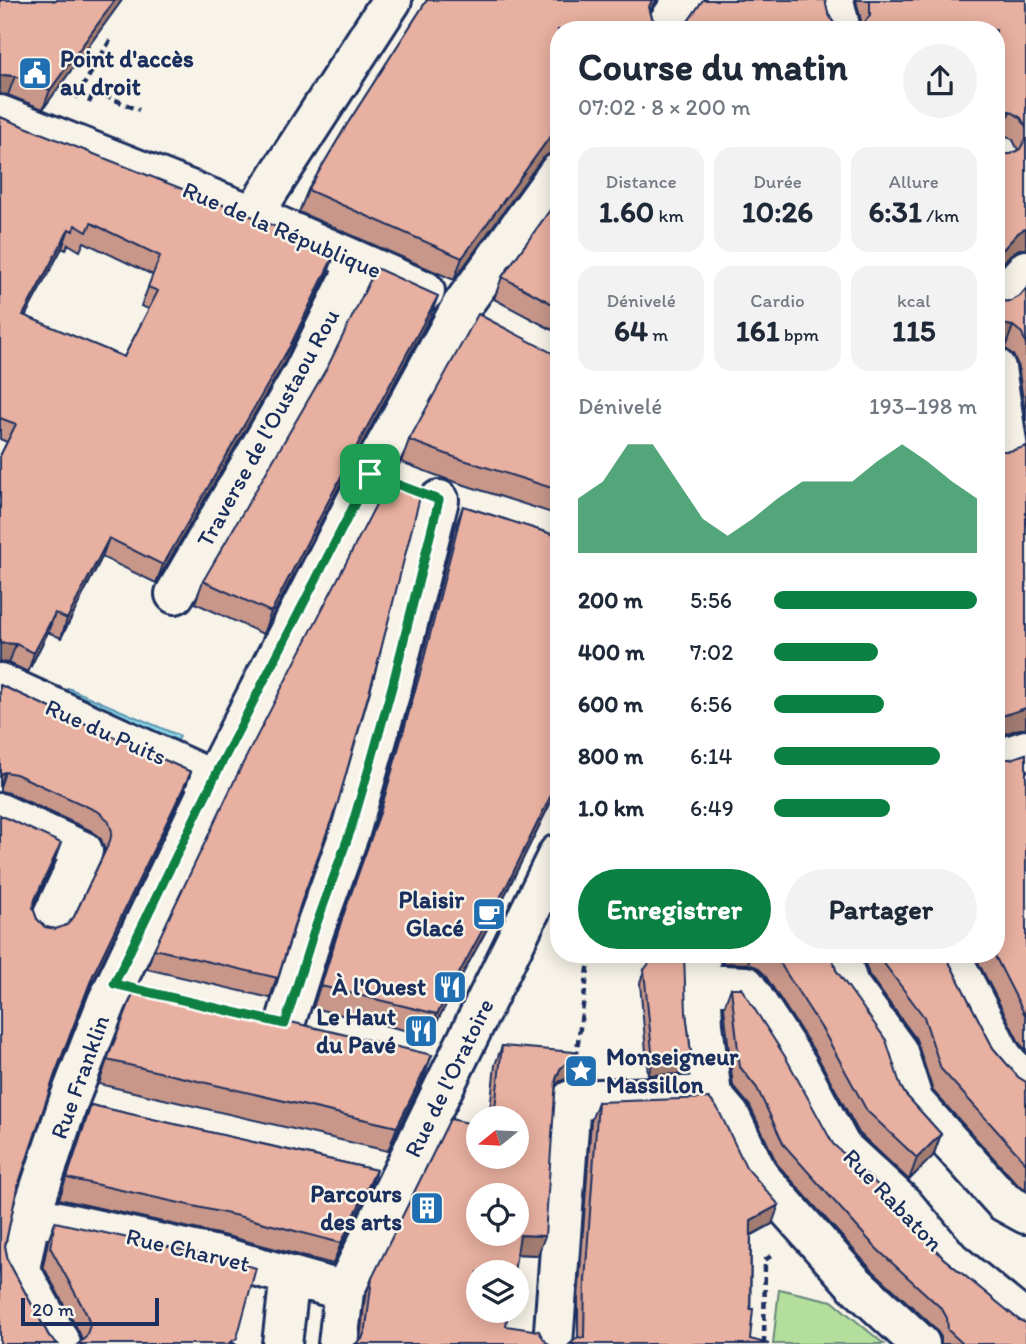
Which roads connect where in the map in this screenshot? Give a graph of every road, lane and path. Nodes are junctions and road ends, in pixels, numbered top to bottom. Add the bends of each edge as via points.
1 (392, 0) edge
2 (684, 0) edge
3 (834, 0) edge
4 (669, 21) edge
5 (839, 21) edge
6 (112, 37) edge
7 (98, 61) dead end
8 (0, 115) edge
9 (550, 184) edge
10 (253, 215) junction
11 (358, 262) junction
12 (1026, 270) edge
13 (1005, 293) edge
14 (461, 307) junction
15 (497, 326) edge
16 (1007, 374) edge
17 (1005, 450) edge
18 (370, 474) junction
19 (176, 594) dead end
20 (0, 683) edge
21 (1026, 751) edge
22 (1005, 757) edge
23 (213, 780) junction
24 (0, 813) edge
25 (550, 871) edge
26 (48, 926) edge
27 (589, 963) edge
28 (842, 963) edge
29 (955, 963) edge
30 (700, 969) edge
31 (114, 984) junction
32 (154, 993) edge
33 (246, 1015) edge
34 (285, 1024) junction
35 (324, 1033) edge
36 (415, 1055) edge
37 (576, 1058) edge
38 (455, 1067) junction
39 (1026, 1084) edge
40 (712, 1095) junction
41 (360, 1167) edge
42 (400, 1176) junction
43 (1026, 1214) edge
44 (31, 1215) junction
45 (805, 1229) junction
46 (290, 1276) junction
47 (10, 1277) edge
48 (344, 1291) junction
49 (1026, 1322) edge
50 (61, 1344) edge
51 (282, 1344) edge
52 (338, 1344) edge
53 (553, 1344) edge
54 (764, 1344) edge
55 (920, 1344) edge

1 - 10 street
2 - 4 street
3 - 5 street
6 - 7 path
8 - 10 street, Rue de la République
9 - 14 street, Rue Franklin
10 - 11 street, Rue de la République
11 - 14 street, Rue de la République
11 - 19 street, Traverse de l'Oustaou Rou via 302,374
12 - 13 street
14 - 15 street, Rue de la République
14 - 18 street, Rue Franklin
16 - 17 street
18 - 23 street, Rue Franklin
18 - 34 street via 452,505
20 - 23 street, Rue du Puits
21 - 22 street
23 - 31 street, Rue Franklin
24 - 26 street via 83,851
25 - 38 street, Rue de l'Oratoire
27 - 37 path
28 - 43 street via 849,985 898,1052 914,1102 1004,1202
29 - 39 street via 1002,1056
30 - 40 street
30 - 49 street, Rue Rabaton via 746,986 799,1066 841,1147 904,1205 950,1260
31 - 32 street
31 - 44 street, Rue Franklin via 83,1103
33 - 34 street
34 - 35 street
36 - 38 street
38 - 42 street, Rue de l'Oratoire
40 - 45 street via 730,1116 759,1176
40 - 53 street via 571,1100
41 - 42 street
42 - 48 street, Rue de l'Oratoire
44 - 46 street, Rue Charvet
44 - 47 street, Rue Franklin
45 - 54 path via 765,1260
45 - 55 street via 853,1282
46 - 48 street, Rue Charvet
46 - 51 street
47 - 50 street
48 - 52 street, Rue de l'Oratoire

